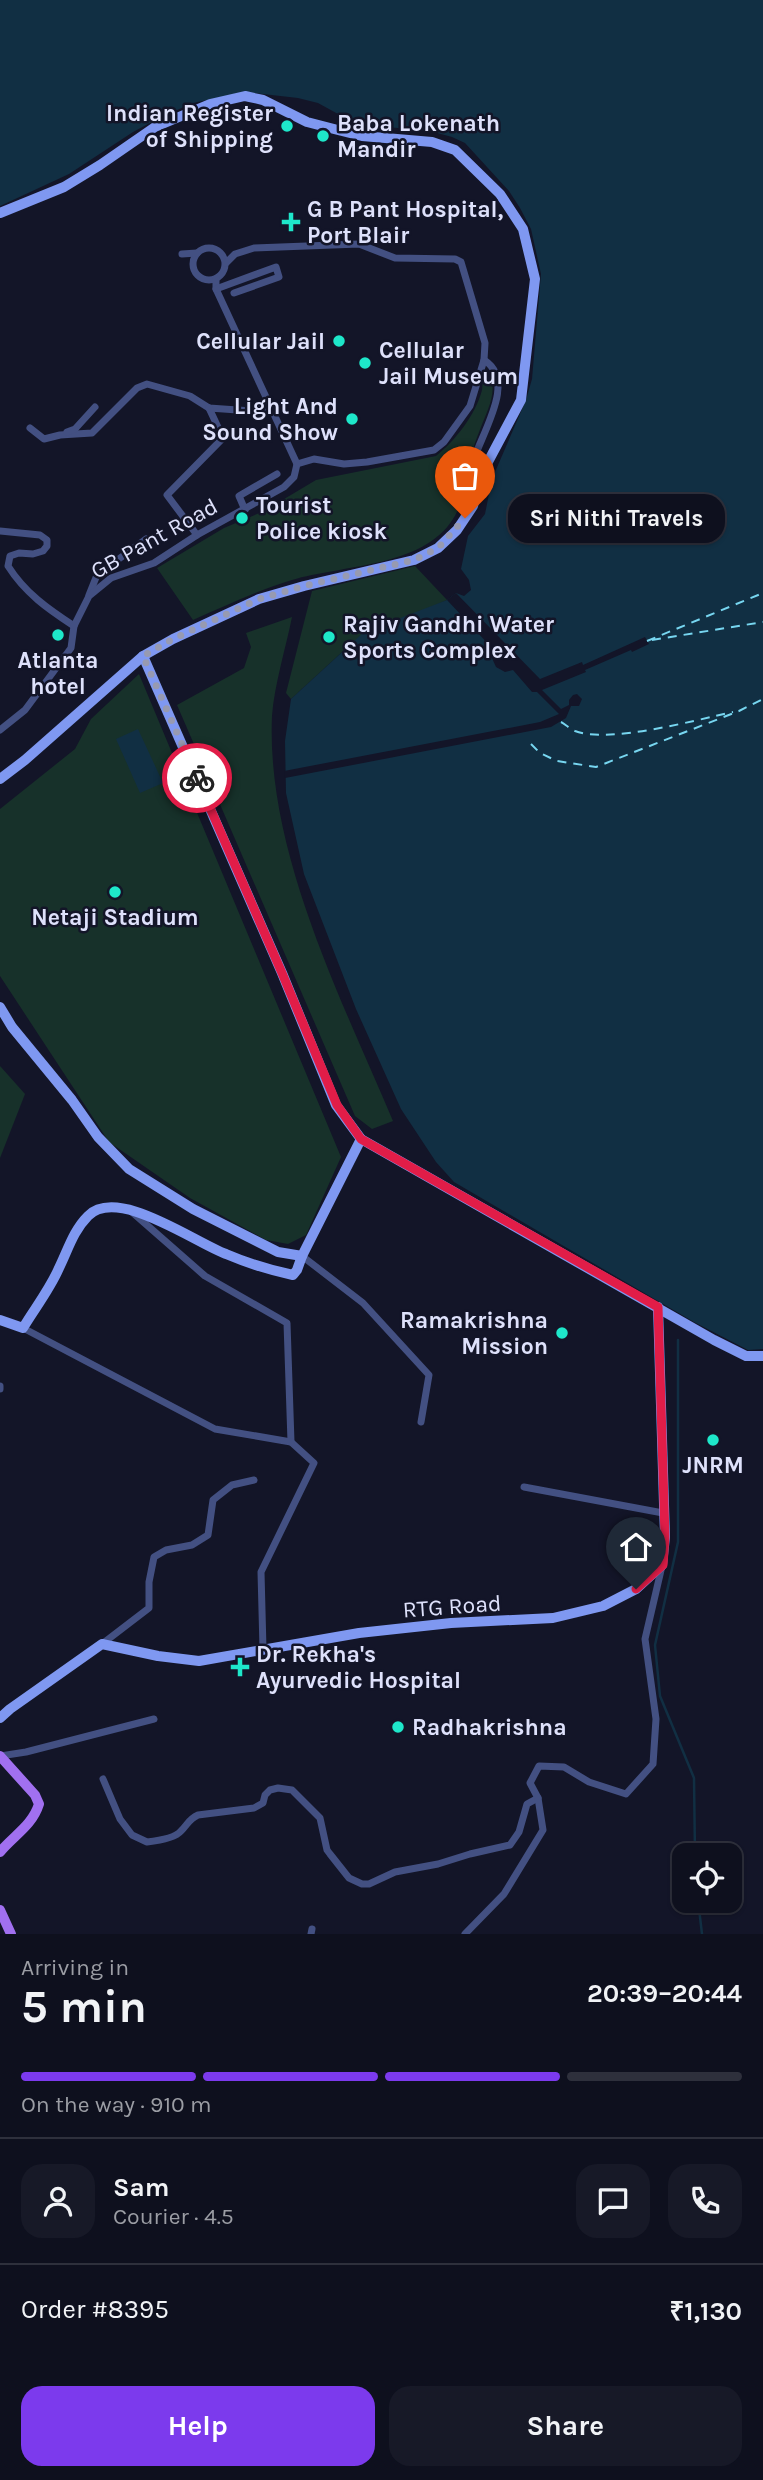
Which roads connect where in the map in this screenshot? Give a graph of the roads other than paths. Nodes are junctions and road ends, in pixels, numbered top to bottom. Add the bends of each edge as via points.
1 (0, 214) edge
2 (197, 253) junction
3 (182, 254) dead end
4 (226, 263) junction
5 (216, 279) junction
6 (216, 289) junction
7 (234, 293) dead end
8 (484, 360) junction
9 (95, 407) dead end
10 (270, 407) junction
11 (209, 408) junction
12 (30, 428) dead end
13 (60, 435) junction
14 (297, 464) junction
15 (277, 474) dead end
16 (473, 506) junction
17 (245, 510) junction
18 (0, 531) edge
19 (197, 535) junction
20 (146, 539) dead end
21 (89, 596) junction
22 (74, 626) junction
23 (143, 656) junction
24 (0, 730) edge
25 (0, 779) edge
26 (0, 1007) edge
27 (361, 1139) junction
28 (128, 1209) junction
29 (302, 1256) junction
30 (658, 1307) junction
31 (0, 1320) edge
32 (23, 1328) junction
33 (763, 1356) edge
34 (421, 1422) dead end
35 (291, 1442) junction
36 (254, 1480) dead end
37 (524, 1487) dead end
38 (663, 1513) junction
39 (663, 1565) junction
40 (102, 1644) junction
41 (263, 1649) junction
42 (0, 1718) edge
43 (154, 1719) dead end
44 (0, 1756) edge
45 (103, 1779) dead end
46 (538, 1798) junction
47 (0, 1852) edge
48 (0, 1910) edge
49 (10, 1934) edge
50 (465, 1934) edge

1 - 16 street via 64,187 155,127 210,104 244,96 334,130 432,142 455,150 500,194 523,229 536,279 521,400 481,475
2 - 3 street
2 - 4 street via 206,247 217,249
2 - 5 street via 193,263 196,274 205,280
4 - 5 street
4 - 8 street via 235,254 254,248 359,244 395,258 455,259 461,262 485,344
5 - 6 street
6 - 7 street via 276,267 279,277
6 - 10 street
8 - 14 street via 470,406 434,450 344,464 314,459
8 - 16 street via 497,377 498,396 469,478
9 - 13 street via 75,429
10 - 11 street via 252,411
10 - 14 street
11 - 13 street via 190,396 147,384 137,388 92,433
11 - 19 street via 223,438 167,495
12 - 13 street via 44,439
14 - 17 street, GB Pant Road via 294,477 284,487
15 - 17 street via 239,496
16 - 23 street via 438,548 414,560 259,599
17 - 19 street, GB Pant Road
18 - 22 street via 40,535 47,540 43,551 10,556 8,566 38,603
19 - 21 street, GB Pant Road via 153,563 111,578
20 - 21 street via 97,575
21 - 22 street, GB Pant Road
22 - 24 street, GB Pant Road via 71,648 25,710
23 - 25 street
23 - 27 street via 337,1105
26 - 29 street via 98,1137 129,1169 193,1209 278,1252
27 - 29 street
27 - 30 street
28 - 29 street via 224,1254 274,1271 293,1275
28 - 32 street via 102,1207 82,1222
28 - 35 street via 205,1276 286,1323
29 - 34 street via 363,1303 429,1375
30 - 33 street via 746,1356
30 - 38 street
31 - 32 street
32 - 35 street via 215,1429
35 - 41 street via 314,1463 261,1572
36 - 40 street via 232,1485 213,1500 208,1535 154,1557 149,1608
37 - 38 street
38 - 39 street
39 - 41 street, RTG Road via 636,1589 603,1606 553,1618 451,1623
39 - 46 street via 646,1639 656,1719 653,1764 626,1794 564,1768 539,1766 530,1783
40 - 41 street, RTG Road via 199,1661
40 - 42 street
43 - 44 street
44 - 47 main road via 38,1804 27,1827
45 - 46 street via 120,1819 132,1835 147,1842 176,1834 198,1815 254,1808 270,1790 292,1790 320,1818 327,1850 349,1878 362,1884 510,1845 527,1804
46 - 50 street via 543,1830 504,1894
48 - 49 main road

